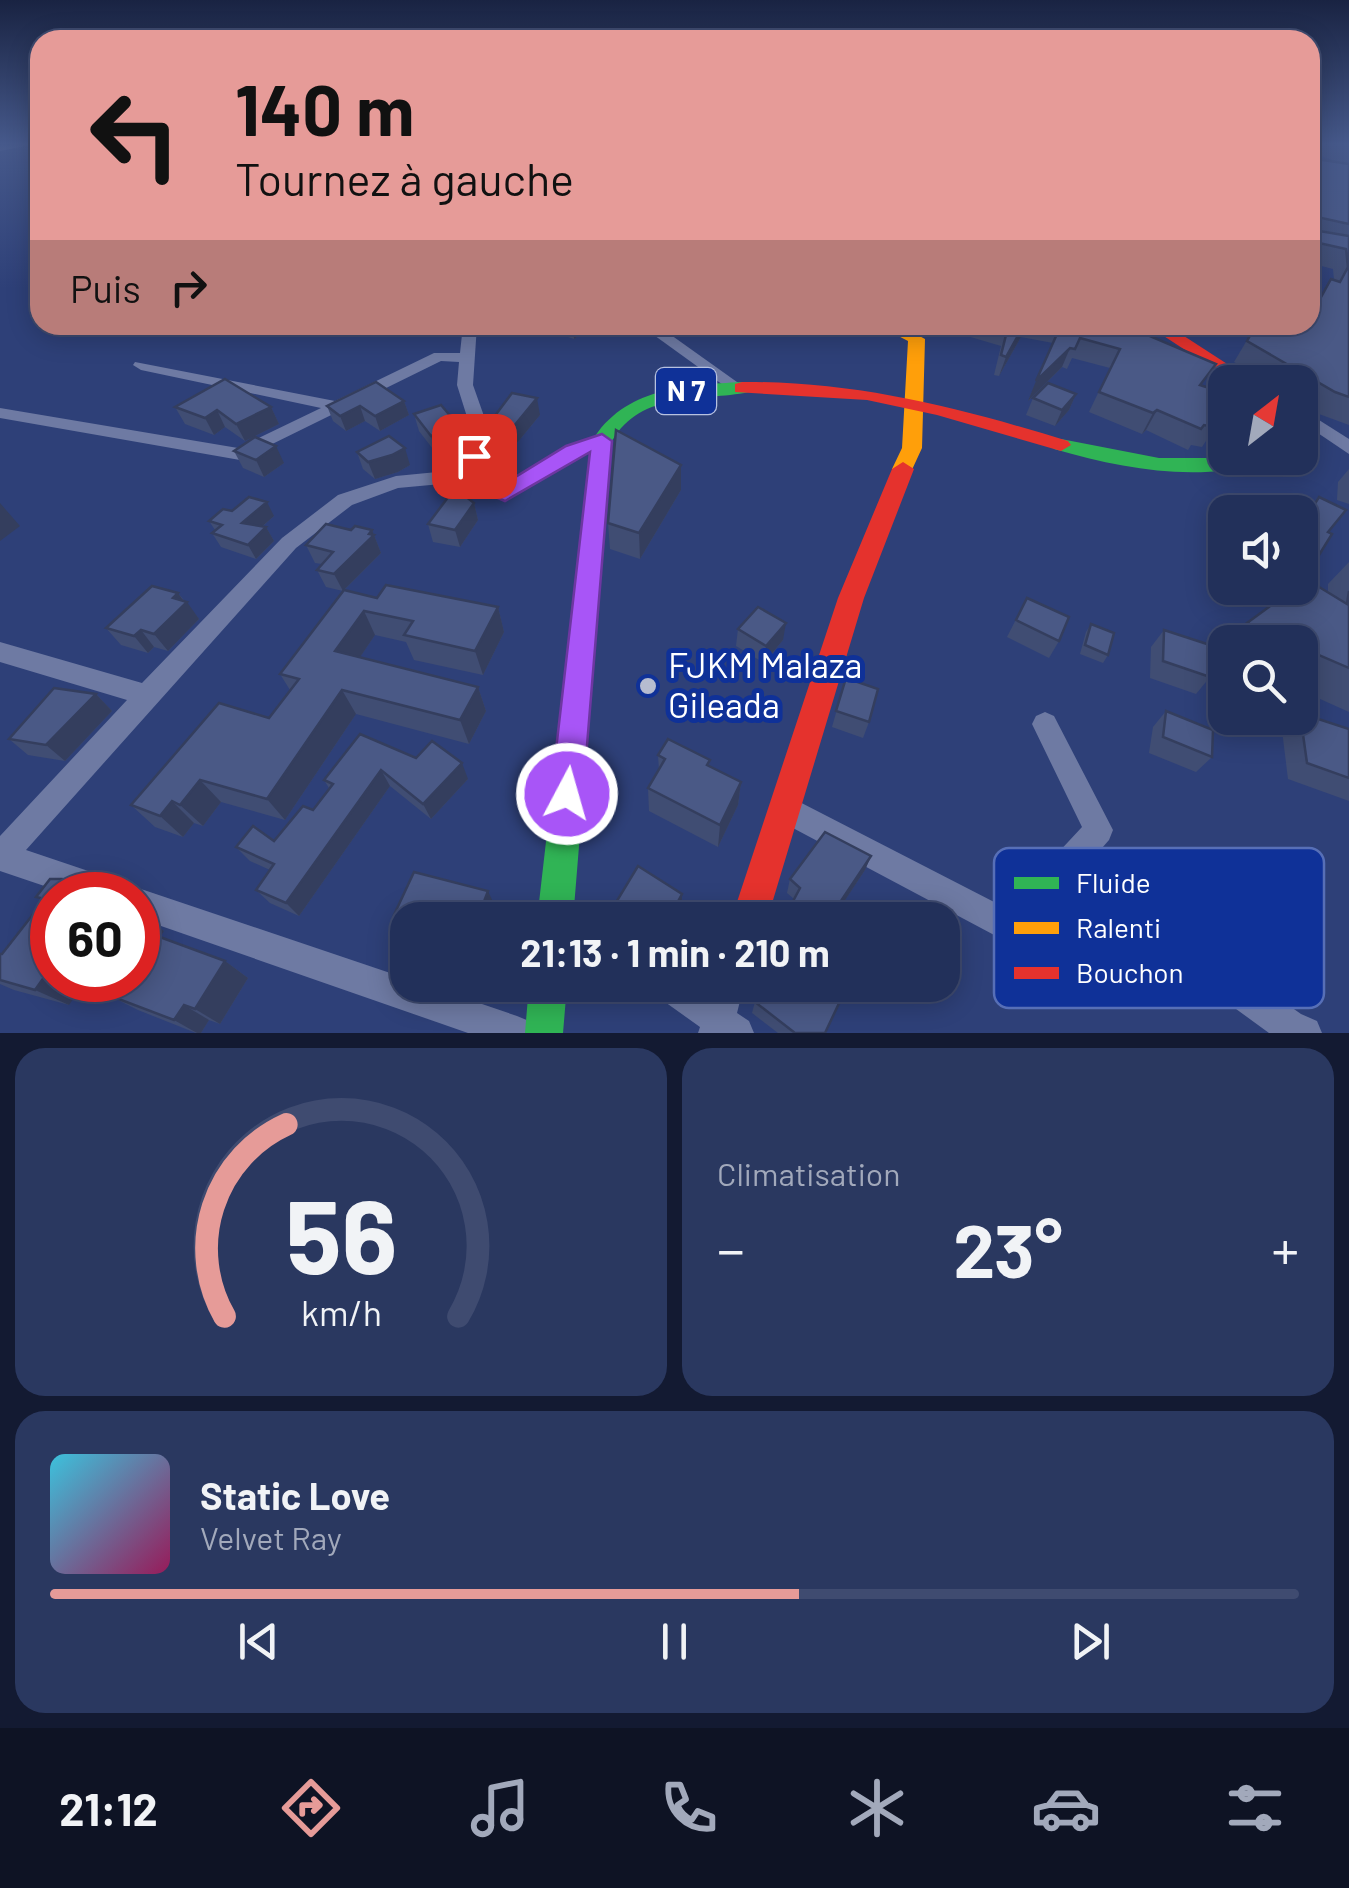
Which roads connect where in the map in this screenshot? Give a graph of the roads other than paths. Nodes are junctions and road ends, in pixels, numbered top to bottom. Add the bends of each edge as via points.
1 (469, 335) edge
2 (661, 335) edge
3 (908, 335) edge
4 (1170, 335) edge
5 (468, 358) junction
6 (1219, 365) edge
7 (141, 366) dead end
8 (736, 387) junction
9 (916, 400) junction
10 (337, 406) junction
11 (0, 413) edge
12 (1318, 426) edge
13 (602, 441) junction
14 (1349, 448) edge
15 (1208, 470) edge
16 (466, 476) junction
17 (0, 652) edge
18 (147, 695) junction
19 (1045, 724) dead end
20 (786, 809) junction
21 (1082, 848) edge
22 (1, 856) edge
23 (48, 872) edge
24 (561, 902) edge
25 (755, 902) edge
26 (160, 911) edge
27 (994, 919) edge
28 (547, 1002) edge
29 (699, 1002) edge
30 (1262, 1008) edge
31 (724, 1017) edge
32 (517, 1033) edge
33 (544, 1033) edge
34 (1305, 1033) edge

1 - 5 street
2 - 8 street
3 - 9 main road via 917,339
4 - 6 main road
5 - 10 street via 439,356
5 - 16 street via 464,385 482,436
7 - 10 street
8 - 9 main road, N 7
8 - 13 main road, N 7 via 678,392 634,407 610,422
9 - 15 main road, N 7 via 1140,464
9 - 20 main road via 912,448 863,564
10 - 11 street via 240,454
12 - 14 street
13 - 16 street via 505,493
13 - 24 main road
16 - 18 street via 396,482 345,500 290,543
17 - 18 street
18 - 22 street
19 - 21 street via 1098,830
20 - 25 main road
20 - 27 street
22 - 23 street
26 - 32 street
28 - 33 main road
29 - 31 street
30 - 34 street

